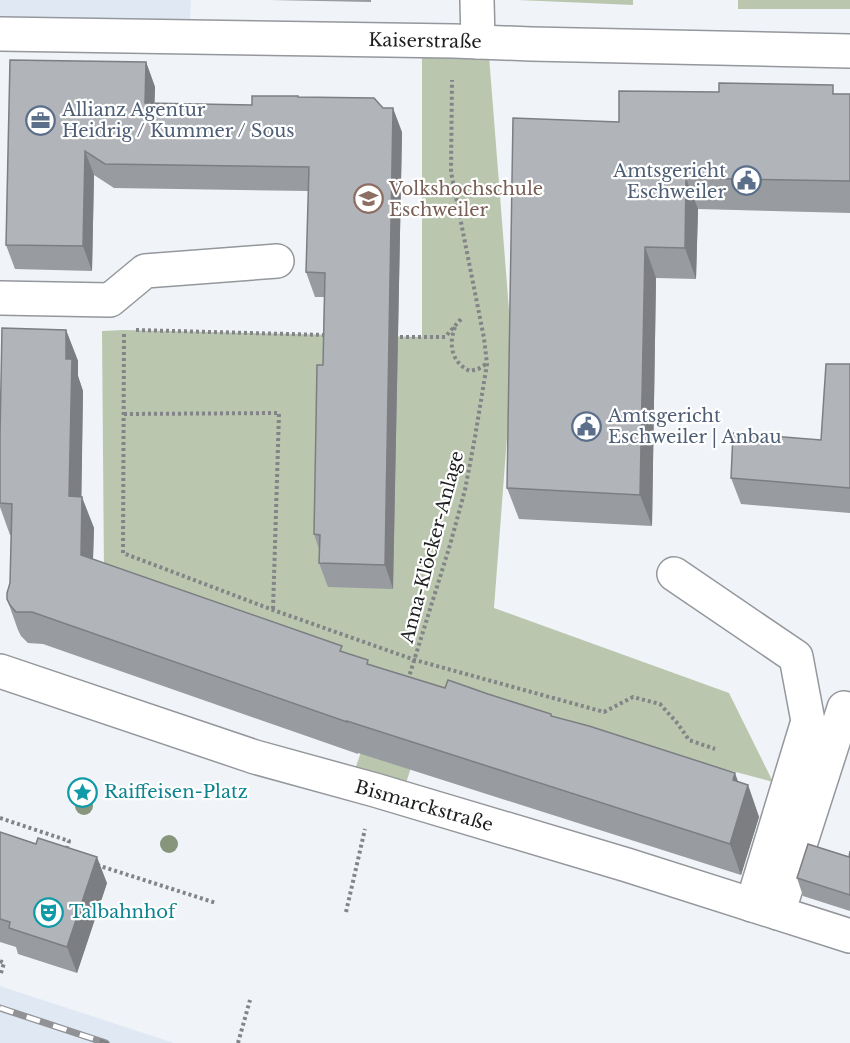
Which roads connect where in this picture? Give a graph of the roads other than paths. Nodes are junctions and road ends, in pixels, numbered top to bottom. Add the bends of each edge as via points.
1 (477, 0) edge
2 (0, 34) edge
3 (466, 41) junction
4 (850, 51) edge
5 (278, 261) dead end
6 (0, 298) edge
7 (674, 574) dead end
8 (0, 671) edge
9 (844, 708) dead end
10 (765, 909) junction
11 (850, 936) edge

1 - 3 street
2 - 3 street, Kaiserstraße
3 - 4 street, Kaiserstraße
5 - 6 street via 145,271 110,300
7 - 10 street via 795,657 808,721
8 - 10 street, Bismarckstraße via 255,757
9 - 10 street
10 - 11 street, Bismarckstraße

